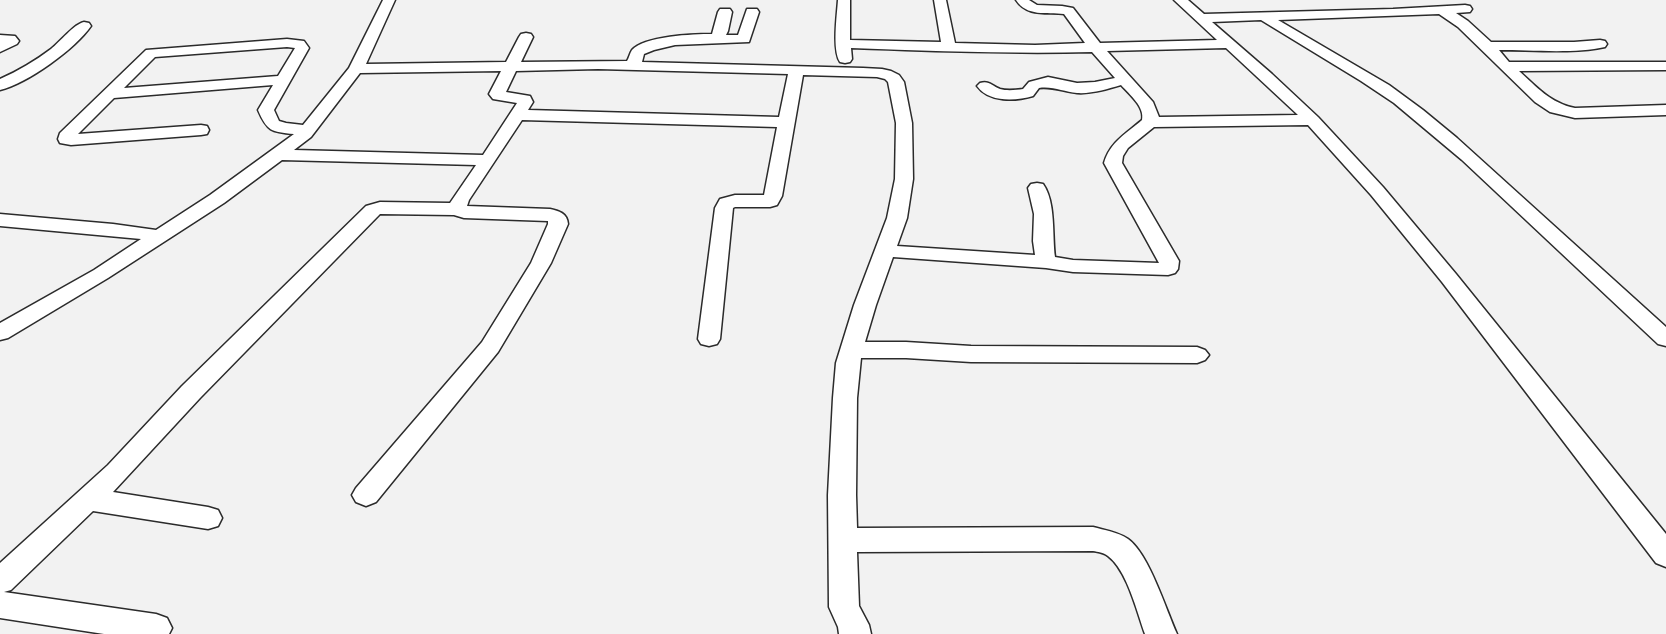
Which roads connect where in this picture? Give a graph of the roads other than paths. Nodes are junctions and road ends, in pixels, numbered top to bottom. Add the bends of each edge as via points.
1 (388, 0) edge
2 (844, 0) edge
3 (940, 0) edge
4 (1022, 0) edge
5 (1180, 0) edge
6 (1333, 0) edge
7 (1277, 2) dead end
8 (1465, 9) dead end
9 (1443, 11) junction
10 (726, 12) dead end
11 (752, 12) dead end
12 (1350, 13) junction
13 (1289, 15) junction
14 (1263, 16) junction
15 (1200, 18) junction
16 (84, 26) dead end
17 (526, 37) dead end
18 (0, 39) edge
19 (716, 39) junction
20 (843, 44) junction
21 (1229, 44) junction
22 (1600, 44) dead end
23 (1487, 46) junction
24 (0, 48) edge
25 (949, 48) junction
26 (1096, 48) junction
27 (633, 66) junction
28 (1505, 66) junction
29 (1666, 66) edge
30 (511, 67) junction
31 (356, 69) junction
32 (796, 70) junction
33 (847, 72) junction
34 (283, 80) junction
35 (1125, 80) junction
36 (0, 85) edge
37 (987, 92) dead end
38 (108, 94) junction
39 (1666, 110) edge
40 (516, 115) junction
41 (1312, 120) junction
42 (786, 122) junction
43 (1150, 122) junction
44 (202, 130) dead end
45 (307, 130) junction
46 (278, 155) junction
47 (488, 160) junction
48 (1037, 188) dead end
49 (457, 209) junction
50 (0, 220) edge
51 (159, 236) junction
52 (886, 251) junction
53 (1046, 262) junction
54 (0, 333) edge
55 (709, 339) dead end
56 (1666, 339) edge
57 (852, 350) junction
58 (1197, 355) dead end
59 (366, 495) dead end
60 (88, 499) junction
61 (208, 518) dead end
62 (844, 540) junction
63 (1666, 555) edge
64 (0, 581) edge
65 (0, 605) edge
66 (156, 628) dead end
67 (855, 634) edge
68 (1160, 634) edge

1 - 31 street
2 - 20 street
3 - 25 street
4 - 26 street via 1032,9 1068,11
5 - 15 street
6 - 12 street
7 - 13 street
8 - 9 street
9 - 12 street
9 - 23 street via 1463,24
10 - 19 street via 721,32
11 - 19 street via 744,39
12 - 13 street
13 - 14 street
14 - 15 street
14 - 56 street via 1347,65 1424,118
15 - 21 street
16 - 36 street via 48,59
17 - 30 street
18 - 24 street via 12,41
19 - 27 street via 674,40 654,45 638,52
20 - 25 street
20 - 33 street
21 - 26 street
21 - 41 street
22 - 23 street
23 - 28 street
25 - 26 street
26 - 35 street
27 - 30 street
27 - 32 street
28 - 29 street
28 - 39 street via 1541,99 1560,111 1575,113
30 - 31 street
30 - 40 street via 497,94 524,99 525,102
31 - 45 street
32 - 33 street
32 - 42 street
33 - 52 street via 888,74 896,82 904,123 904,179
34 - 38 street
34 - 38 street via 302,48 299,44 151,53
34 - 45 street via 266,110 272,124
35 - 37 street via 1077,88 1048,82 1034,85 1028,93 1013,95
35 - 43 street via 1147,105 1151,116
38 - 44 street via 66,136 66,139
40 - 42 street
40 - 47 street
41 - 43 street
41 - 63 street via 1377,191 1449,278
42 - 55 street via 773,196 770,200 735,201 727,203 724,208
43 - 53 street via 1129,138 1114,156 1113,163 1169,261 1168,269 1074,266
45 - 46 street
46 - 47 street
46 - 51 street via 217,199
47 - 49 street via 460,200
48 - 53 street via 1043,214
49 - 59 street via 464,212 550,215 558,219 558,224 541,263 490,347
49 - 60 street via 373,210 196,386 117,472
50 - 51 street
51 - 54 street via 101,274
52 - 53 street
52 - 57 street via 865,305
57 - 58 street via 971,354
57 - 62 street via 848,363 845,398 842,495
60 - 61 street
60 - 64 street
62 - 67 street via 844,607 846,614 853,621
62 - 68 street via 999,538 1093,539 1107,542 1122,550 1134,569
65 - 66 street

